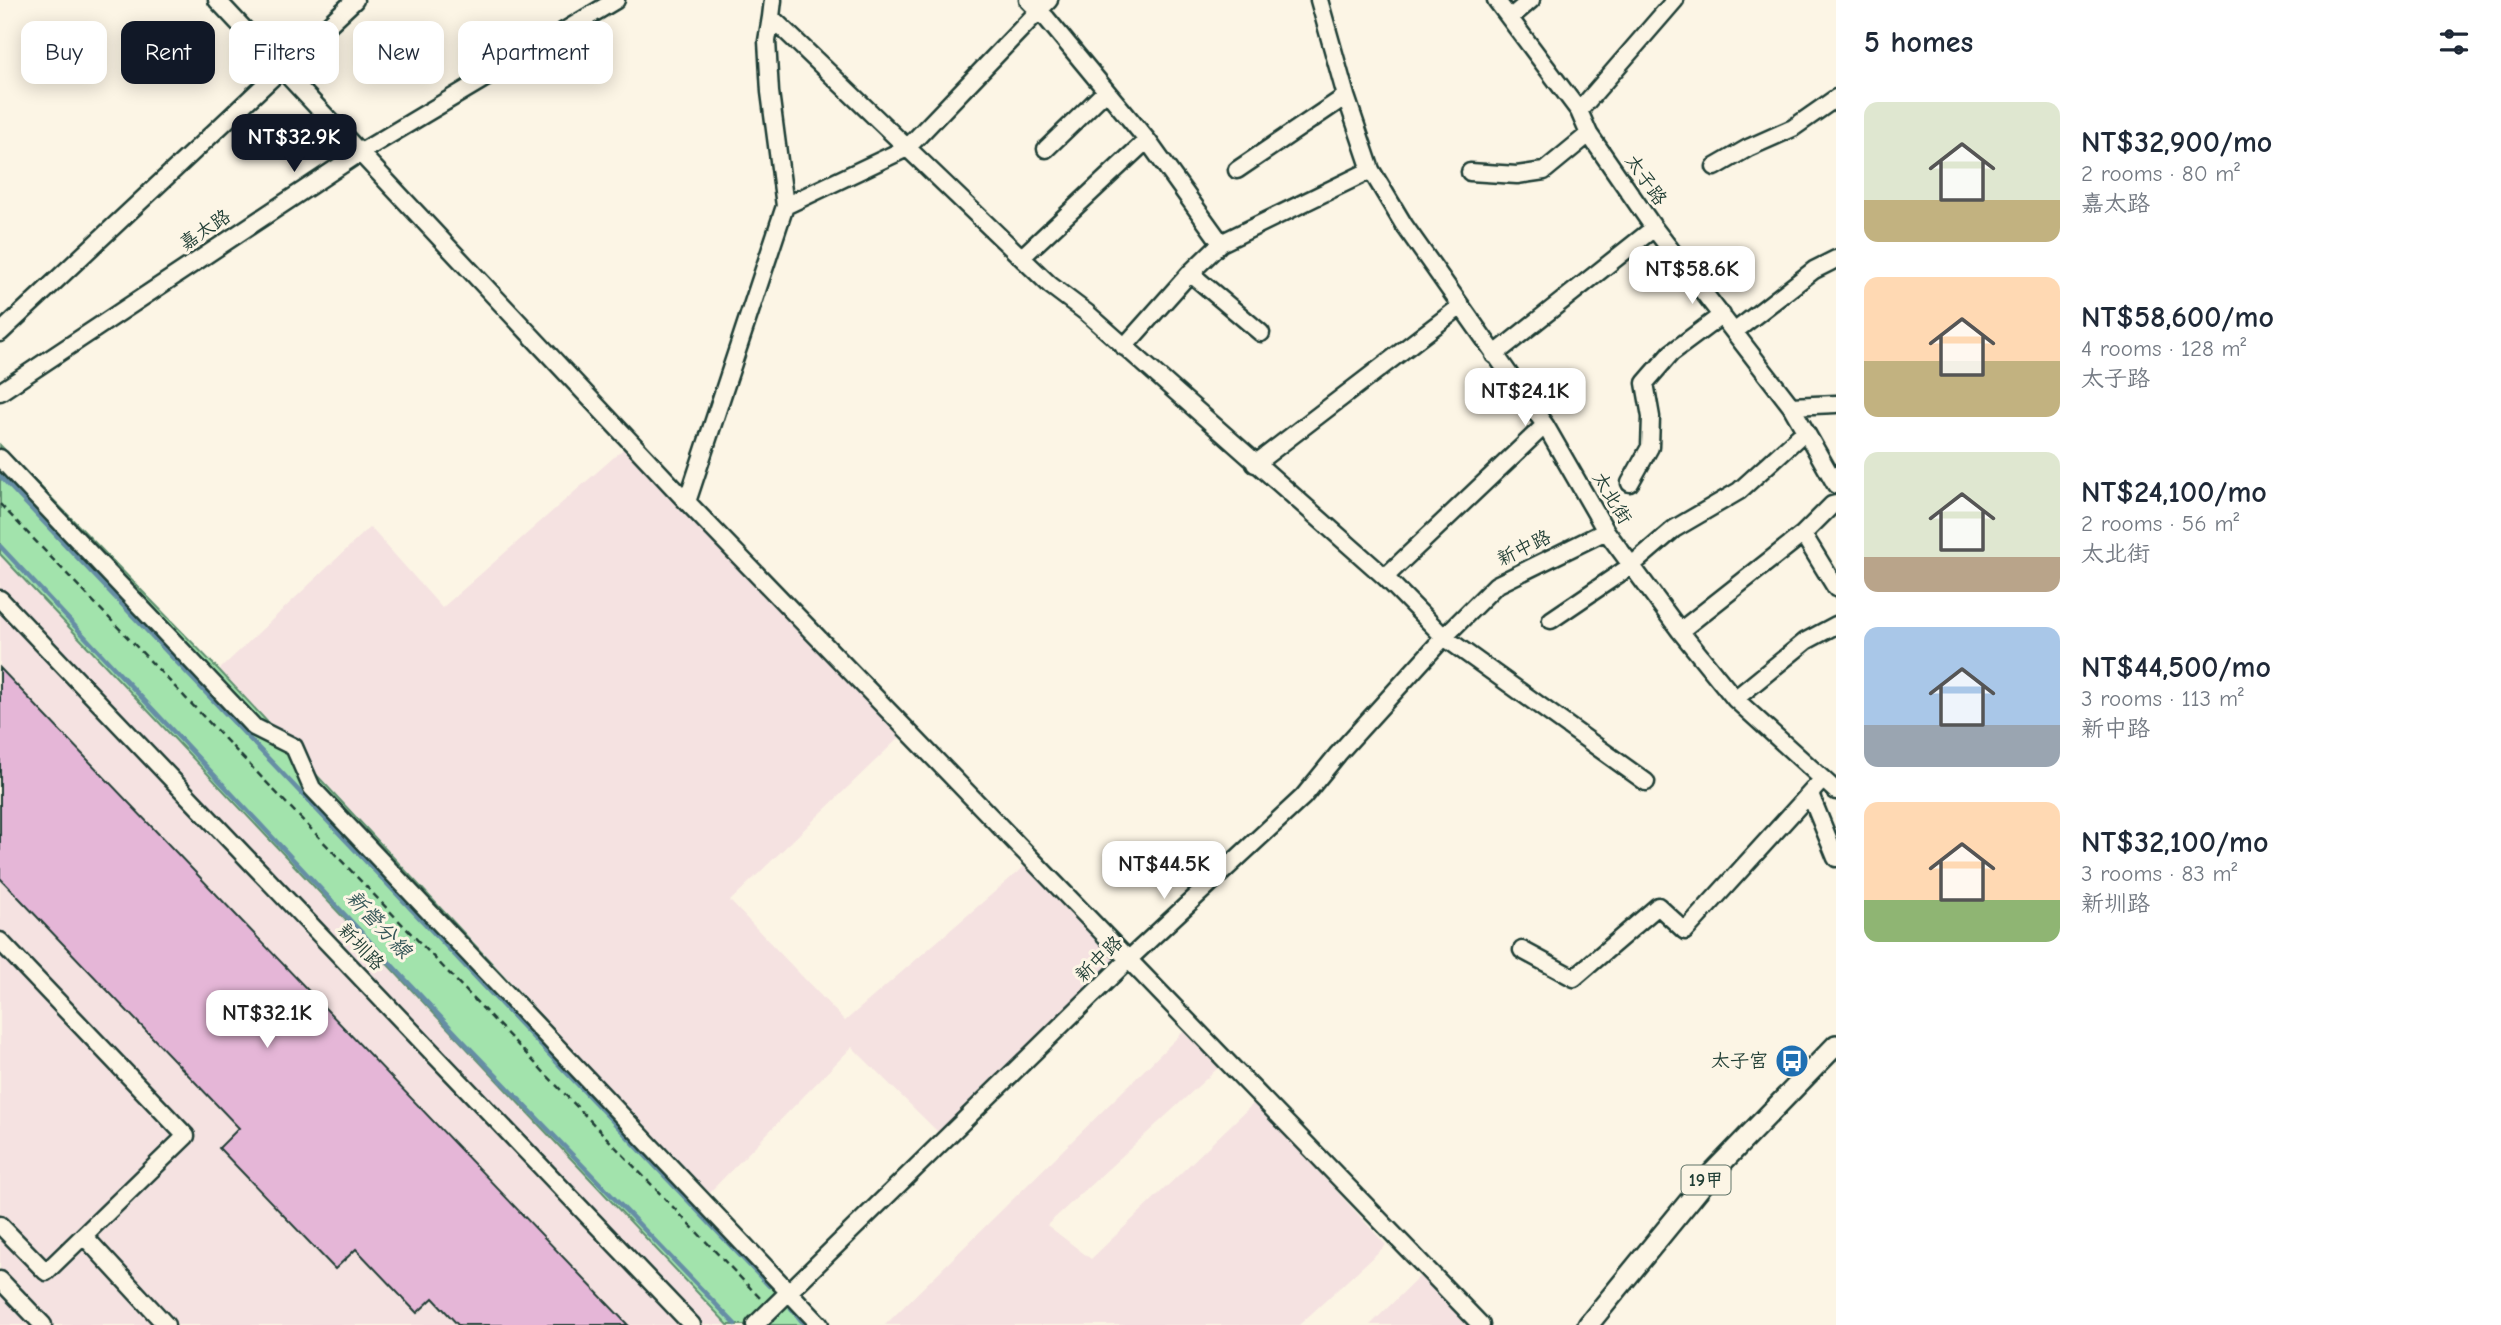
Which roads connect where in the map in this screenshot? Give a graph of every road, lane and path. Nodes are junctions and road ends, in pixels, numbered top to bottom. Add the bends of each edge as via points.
1 (217, 0) edge
2 (355, 0) edge
3 (616, 0) edge
4 (773, 0) edge
5 (1319, 0) edge
6 (1496, 0) edge
7 (1531, 0) edge
8 (1675, 0) edge
9 (1039, 3) edge
10 (772, 17) junction
11 (1511, 17) junction
12 (237, 21) edge
13 (332, 21) edge
14 (263, 84) edge
15 (297, 84) edge
16 (1106, 91) junction
17 (1346, 96) junction
18 (1836, 98) edge
19 (1579, 111) junction
20 (1589, 134) junction
21 (1147, 140) junction
22 (907, 148) junction
23 (1046, 149) dead end
24 (361, 152) junction
25 (1715, 167) dead end
26 (1237, 170) dead end
27 (1371, 170) junction
28 (1470, 172) dead end
29 (785, 206) junction
30 (1654, 228) junction
31 (1221, 243) junction
32 (1023, 257) junction
33 (1836, 259) edge
34 (1190, 273) junction
35 (1461, 306) junction
36 (1722, 315) junction
37 (1261, 332) dead end
38 (1734, 332) junction
39 (0, 333) edge
40 (1124, 348) junction
41 (1494, 355) junction
42 (0, 392) edge
43 (1836, 404) edge
44 (1791, 406) junction
45 (1545, 425) junction
46 (1805, 431) junction
47 (0, 458) edge
48 (1255, 464) junction
49 (1630, 483) dead end
50 (1836, 485) edge
51 (687, 502) junction
52 (0, 504) edge
53 (1836, 504) edge
54 (1606, 531) junction
55 (1803, 534) junction
56 (1632, 565) junction
57 (1385, 577) junction
58 (1836, 588) edge
59 (0, 599) edge
60 (1551, 620) dead end
61 (1836, 625) edge
62 (1680, 631) junction
63 (1444, 637) junction
64 (1735, 699) junction
65 (1823, 779) junction
66 (1646, 782) dead end
67 (1836, 791) edge
68 (1810, 794) junction
69 (1836, 858) edge
70 (0, 941) edge
71 (1522, 950) dead end
72 (1130, 958) junction
73 (1836, 1045) edge
74 (0, 1225) edge
75 (84, 1236) junction
76 (0, 1280) edge
77 (789, 1293) junction
78 (772, 1310) junction
79 (43, 1325) edge
80 (166, 1325) edge
81 (692, 1325) edge
82 (755, 1325) edge
83 (820, 1325) edge
84 (1481, 1325) edge
85 (1588, 1325) edge

1 - 12 street
2 - 13 street
3 - 24 street, 嘉太路
4 - 10 street
5 - 17 street, 太北街
6 - 11 street, 太子路
7 - 11 street
8 - 19 street
9 - 16 street
9 - 22 street
10 - 22 street
10 - 29 street via 767,41 770,92
11 - 19 street, 太子路
14 - 39 street
15 - 24 street
16 - 21 street
16 - 23 street
17 - 26 street
17 - 27 street, 太北街
18 - 25 street via 1793,128
19 - 20 street, 太子路
20 - 28 street via 1544,171 1517,175
20 - 30 street, 太子路
21 - 31 street
21 - 32 street
22 - 29 street
22 - 32 street
24 - 42 street, 嘉太路
24 - 51 street
27 - 31 street
27 - 35 street, 太北街
29 - 51 street
30 - 36 street, 太子路
30 - 41 street
31 - 34 street
32 - 40 street
33 - 38 street via 1814,270
34 - 37 street
34 - 40 street
35 - 41 street, 太北街
35 - 48 street
36 - 38 street, 太子路
36 - 49 street via 1671,353 1645,383 1650,447
38 - 44 street, 太子路
40 - 48 street
41 - 45 street, 太北街
43 - 44 street
44 - 46 street, 太子路
45 - 54 street, 太北街
45 - 57 street
46 - 50 street, 太子路
46 - 56 street via 1739,491 1674,529
47 - 77 street via 254,727 294,747 312,788
48 - 57 street
51 - 72 street
52 - 78 path
53 - 55 street
54 - 56 street, 太北街
54 - 63 street, 新中路 via 1496,585
55 - 58 street
55 - 62 street
56 - 60 street
56 - 62 street, 太北街
57 - 63 street
59 - 81 street, 新圳路
61 - 64 street via 1806,640
62 - 64 street, 太北街
63 - 66 street
63 - 72 street, 新中路 via 1303,797
64 - 65 street, 太北街
65 - 67 street, 太北街
65 - 68 street
68 - 69 street
68 - 71 street via 1685,931 1658,906 1574,978
70 - 75 street via 187,1136
72 - 77 street, 新中路
72 - 84 street
73 - 85 main road, 19甲 via 1713,1171
74 - 75 street via 46,1272
75 - 80 street
76 - 79 street
77 - 78 street, 新中路
77 - 83 street
78 - 82 street, 新中路

